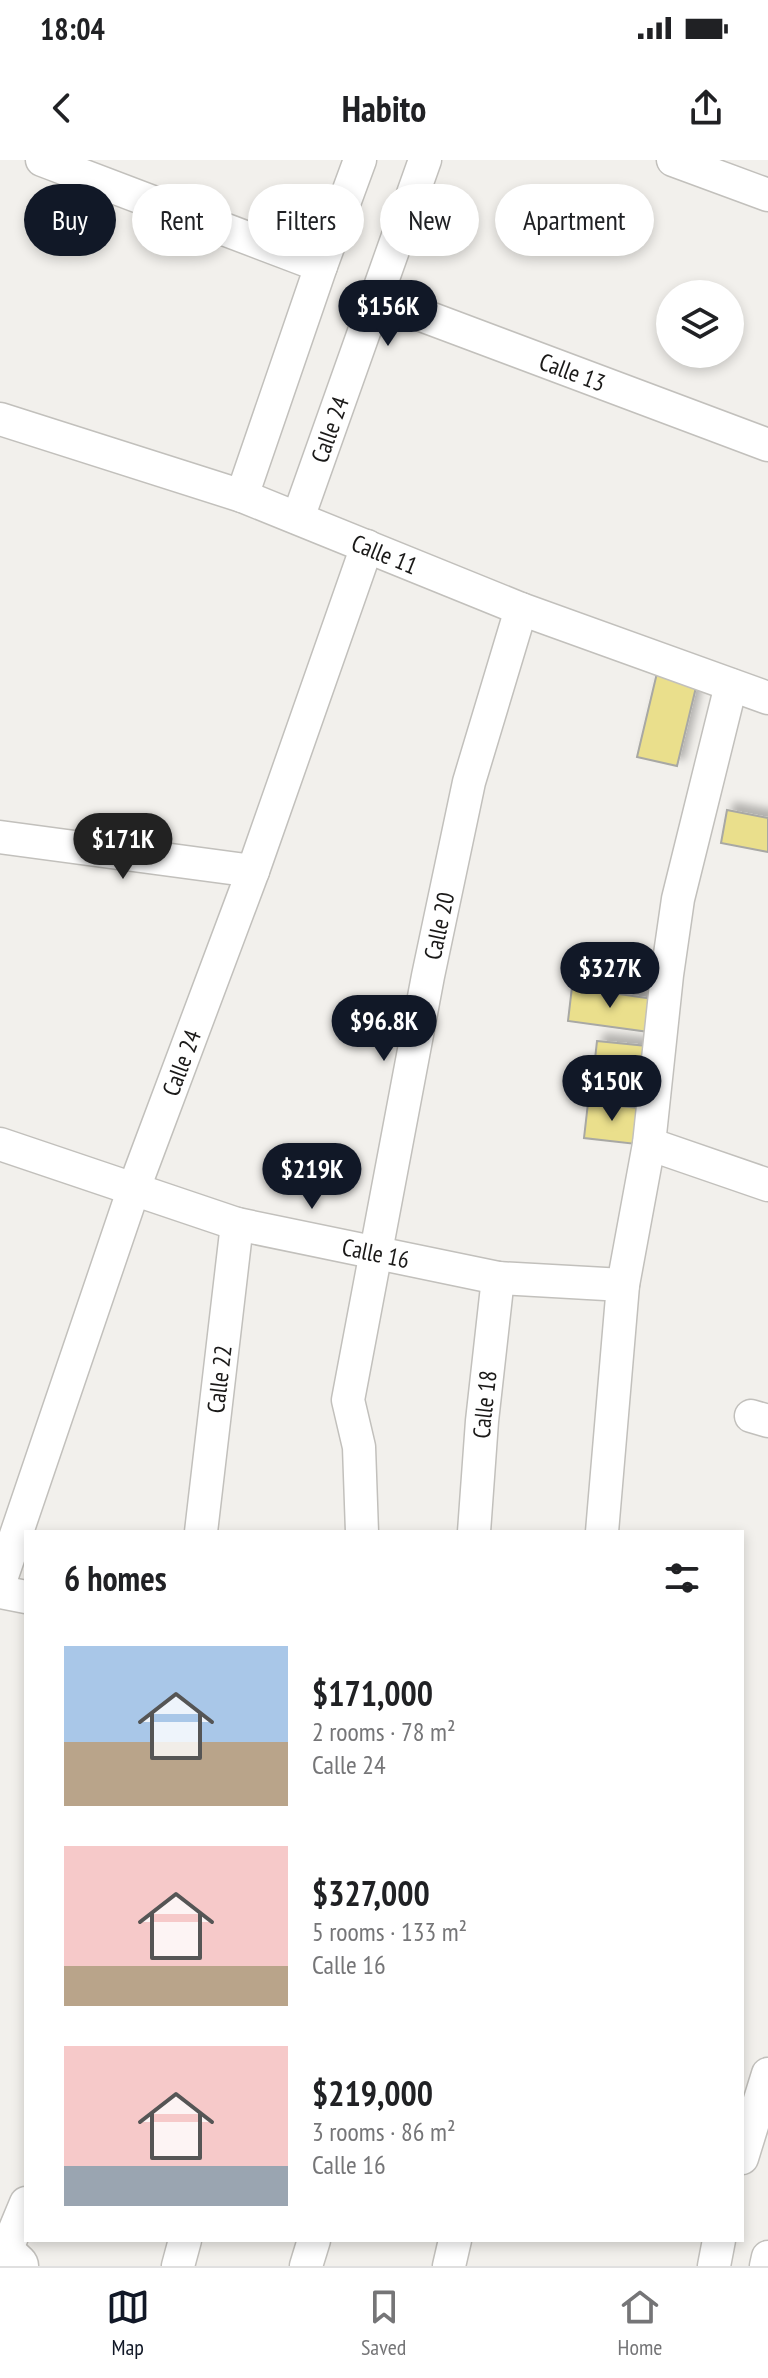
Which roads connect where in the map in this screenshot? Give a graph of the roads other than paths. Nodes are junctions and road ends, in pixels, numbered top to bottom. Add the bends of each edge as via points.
1 (42, 160) edge
2 (360, 160) edge
3 (425, 160) edge
4 (673, 160) edge
5 (768, 195) edge
6 (321, 266) junction
7 (376, 298) junction
8 (0, 419) edge
9 (768, 445) edge
10 (242, 496) junction
11 (298, 518) junction
12 (367, 546) junction
13 (521, 609) junction
14 (731, 685) junction
15 (768, 698) edge
16 (0, 837) edge
17 (253, 871) junction
18 (0, 1144) edge
19 (649, 1144) junction
20 (768, 1185) edge
21 (133, 1191) junction
22 (237, 1224) junction
23 (377, 1254) junction
24 (498, 1278) junction
25 (623, 1285) junction
26 (201, 1530) edge
27 (362, 1530) edge
28 (474, 1530) edge
29 (602, 1530) edge
30 (0, 1582) edge
31 (0, 1592) edge
32 (24, 1597) edge
33 (768, 2074) edge
34 (744, 2152) edge
35 (24, 2208) edge
36 (184, 2242) edge
37 (313, 2242) edge
38 (455, 2242) edge
39 (719, 2242) edge
40 (768, 2257) edge
41 (5, 2260) edge
42 (178, 2266) edge
43 (306, 2266) edge
44 (449, 2266) edge
45 (714, 2266) edge
46 (766, 2266) edge

1 - 6 street
2 - 6 street
3 - 7 street, Calle 24
4 - 5 street
6 - 10 street
7 - 9 street, Calle 13
7 - 11 street, Calle 24
8 - 10 street, Calle 11
10 - 11 street, Calle 11
11 - 12 street, Calle 11
12 - 13 street, Calle 11
12 - 17 street, Calle 24
13 - 14 street, Calle 11
13 - 23 street, Calle 20 via 469,782
14 - 15 street, Calle 11
14 - 19 street via 678,899
16 - 17 street
17 - 21 street, Calle 24
18 - 21 street, Calle 16
19 - 20 street
19 - 25 street
21 - 22 street, Calle 16
21 - 30 street, Calle 24
22 - 23 street, Calle 16
22 - 26 street, Calle 22
23 - 24 street, Calle 16
23 - 27 street, Calle 20 via 348,1400 359,1447
24 - 25 street, Calle 16
24 - 28 street, Calle 18
25 - 29 street
31 - 32 street
33 - 34 street
35 - 41 street
36 - 42 street
37 - 43 street
38 - 44 street
39 - 45 street
40 - 46 street

